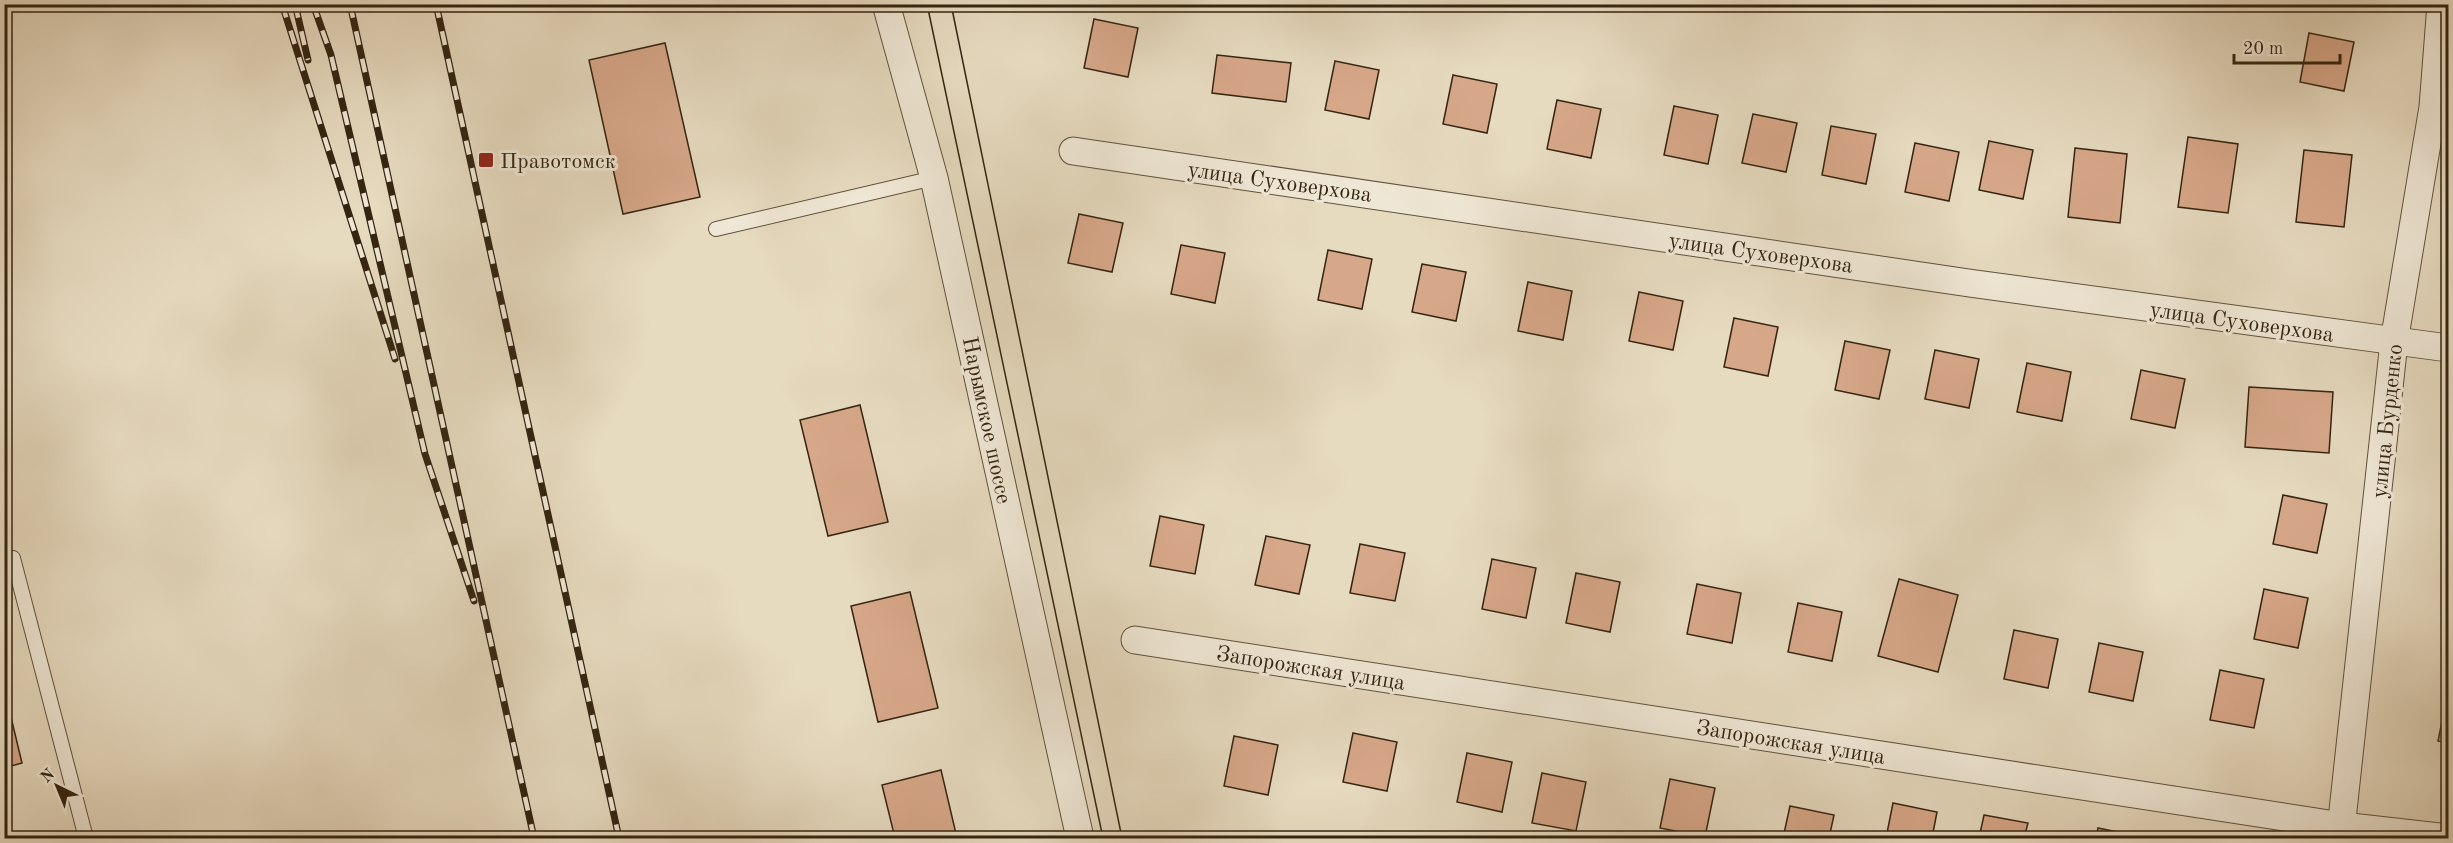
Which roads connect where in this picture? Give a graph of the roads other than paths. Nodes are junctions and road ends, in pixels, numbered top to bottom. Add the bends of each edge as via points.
1 (886, 4) edge
2 (2441, 4) edge
3 (1073, 151) dead end
4 (934, 178) junction
5 (717, 229) dead end
6 (2394, 342) junction
7 (2448, 348) edge
8 (4, 560) edge
9 (1135, 640) dead end
10 (2341, 832) edge
11 (86, 838) edge
12 (1080, 838) edge
13 (2448, 838) edge

1 - 4 street, Нарымское шоссе
2 - 6 street, улица Бурденко via 2433,108
3 - 6 street, улица Суховерхова
4 - 5 lane
4 - 12 street, Нарымское шоссе
6 - 7 street, улица Суховерхова
6 - 10 street, улица Бурденко
8 - 11 lane via 13,558
9 - 10 street, Запорожская улица
10 - 13 street, Запорожская улица

